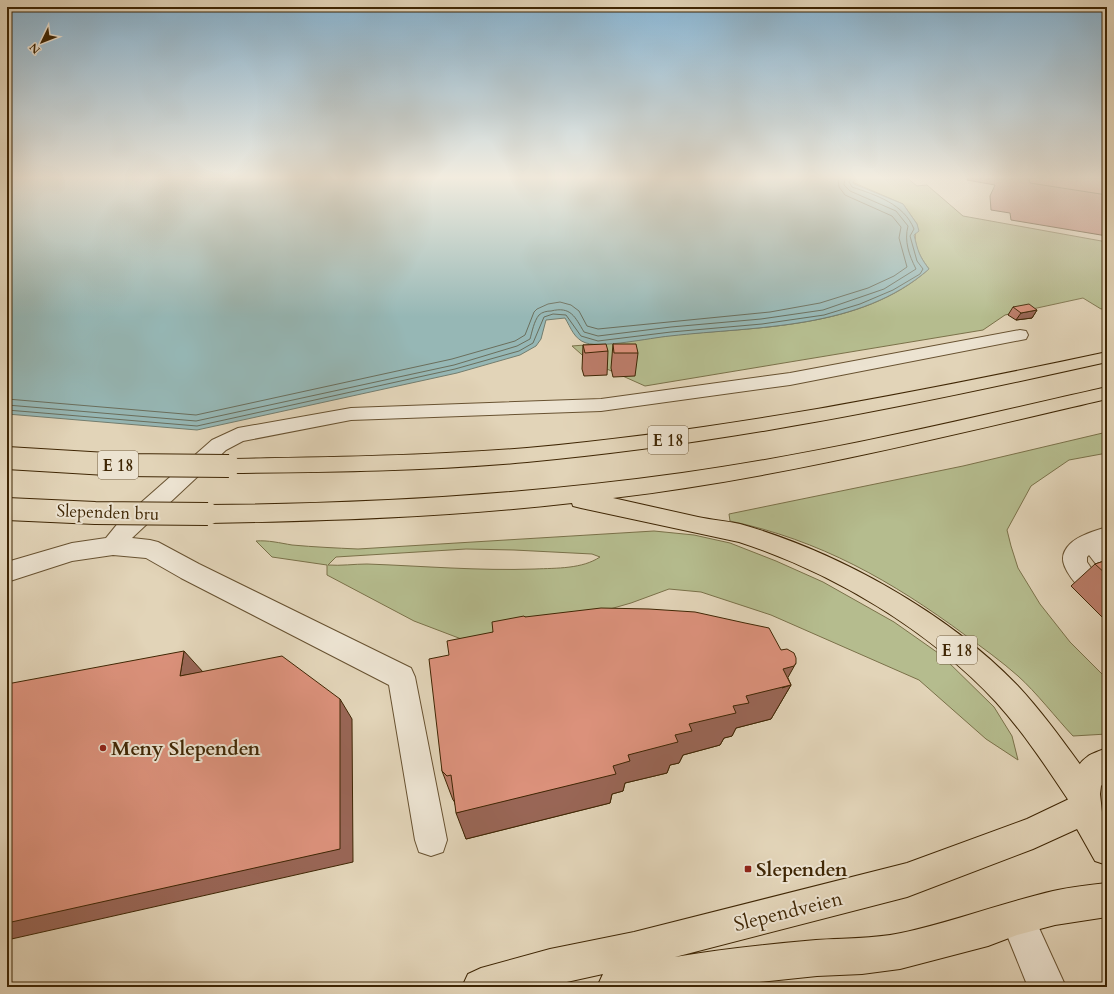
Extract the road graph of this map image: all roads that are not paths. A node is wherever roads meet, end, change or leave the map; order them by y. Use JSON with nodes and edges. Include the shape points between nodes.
{"nodes":[{"id":1,"x":1020,"y":335,"type":"dead end"},
{"id":2,"x":1107,"y":357,"type":"edge"},
{"id":3,"x":1107,"y":393,"type":"edge"},
{"id":4,"x":7,"y":458,"type":"edge"},
{"id":5,"x":562,"y":496,"type":"junction"},
{"id":6,"x":7,"y":509,"type":"edge"},
{"id":7,"x":1104,"y":538,"type":"edge"},
{"id":8,"x":113,"y":546,"type":"junction"},
{"id":9,"x":1107,"y":562,"type":"edge"},
{"id":10,"x":7,"y":572,"type":"edge"},
{"id":11,"x":1088,"y":581,"type":"dead end"},
{"id":12,"x":1107,"y":763,"type":"edge"},
{"id":13,"x":1085,"y":802,"type":"junction"},
{"id":14,"x":431,"y":840,"type":"dead end"},
{"id":15,"x":1107,"y":849,"type":"edge"},
{"id":16,"x":1107,"y":900,"type":"edge"},
{"id":17,"x":1017,"y":918,"type":"junction"},
{"id":18,"x":481,"y":987,"type":"edge"},
{"id":19,"x":616,"y":987,"type":"edge"},
{"id":20,"x":1047,"y":987,"type":"edge"}],
"edges":[{"from":1,"to":8,"type":"street","via":[[790,379],[609,404],[351,414],[238,436],[219,445],[127,528]]},
{"from":2,"to":4,"type":"main road","number":"E 18","bridge":true,"via":[[906,399],[728,431],[566,452],[430,462],[229,466],[123,465]]},
{"from":3,"to":5,"type":"main road","number":"E 18","via":[[750,470]]},
{"from":5,"to":6,"type":"main road","name":"Slependen bru","number":"E 18","bridge":true,"via":[[387,510],[208,514]]},
{"from":5,"to":13,"type":"main road","number":"E 18","via":[[739,533],[791,551],[882,598],[956,648],[995,682],[1026,715]]},
{"from":7,"to":9,"type":"street","via":[[1097,548]]},
{"from":7,"to":11,"type":"street","via":[[1080,547],[1075,556],[1076,564]]},
{"from":8,"to":10,"type":"street","via":[[72,552]]},
{"from":8,"to":14,"type":"street","via":[[150,549],[401,677]]},
{"from":12,"to":13,"type":"main road","via":[[1099,765],[1087,777]]},
{"from":13,"to":15,"type":"main road","via":[[1090,821]]},
{"from":13,"to":18,"type":"main road","name":"Slependveien","via":[[1032,833],[907,880]]},
{"from":16,"to":17,"type":"main road","via":[[1055,908]]},
{"from":17,"to":19,"type":"main road","via":[[900,951],[710,969]]},
{"from":17,"to":20,"type":"street"}]}
